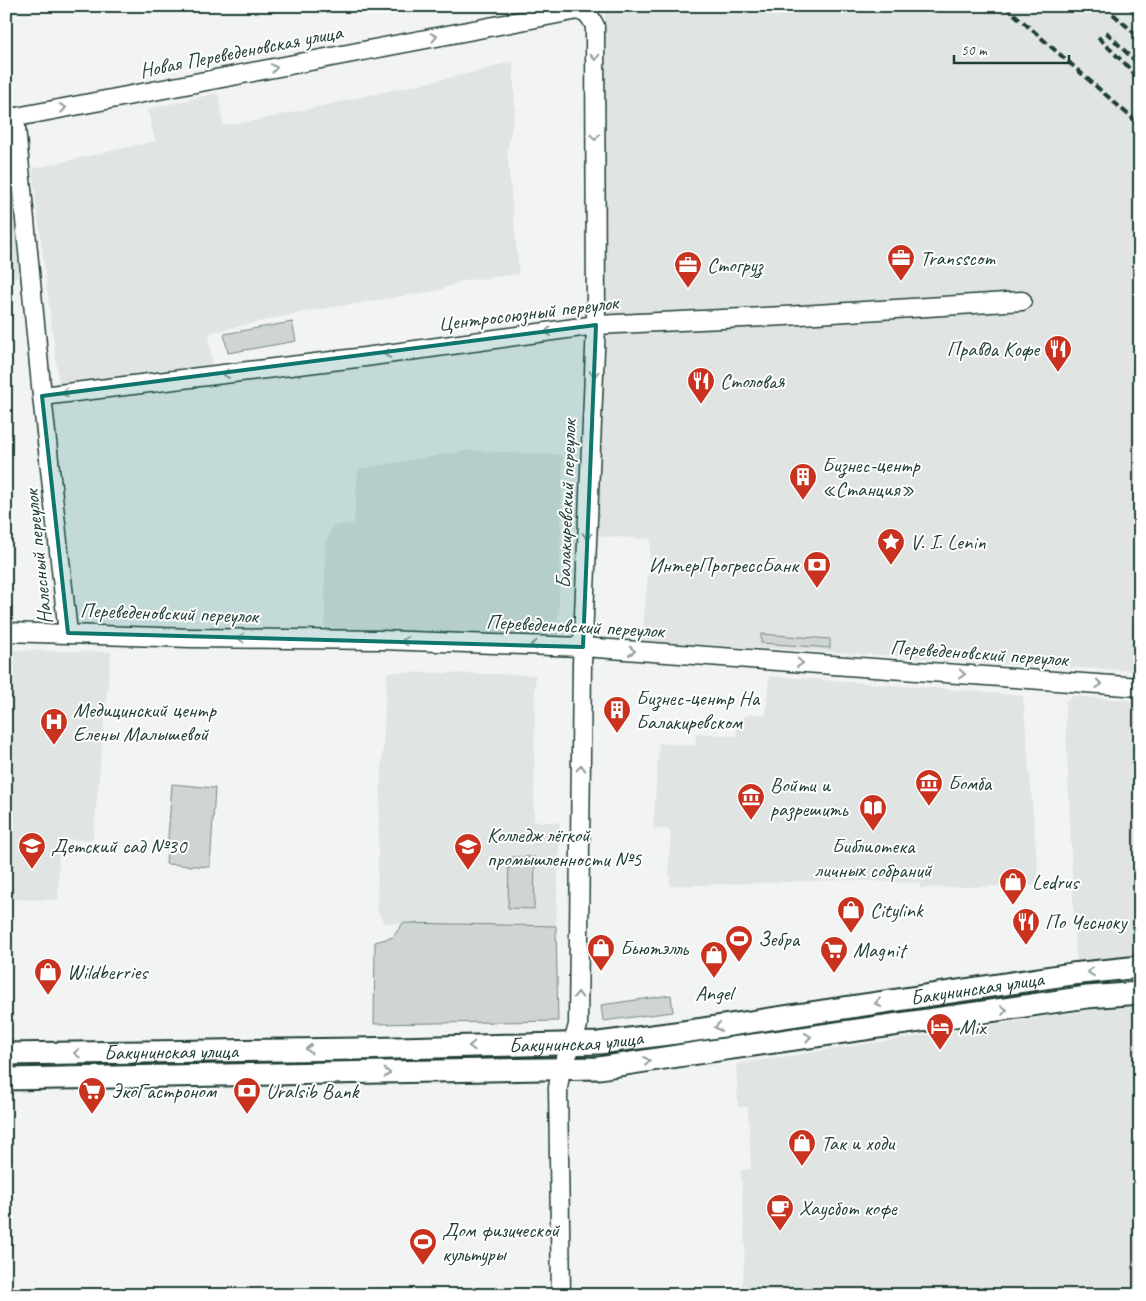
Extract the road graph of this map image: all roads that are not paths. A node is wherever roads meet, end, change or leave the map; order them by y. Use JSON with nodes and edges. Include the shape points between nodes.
{"nodes":[{"id":1,"x":595,"y":26,"type":"joint"},
{"id":2,"x":10,"y":118,"type":"edge"},
{"id":3,"x":1022,"y":301,"type":"dead end"},
{"id":4,"x":596,"y":325,"type":"junction"},
{"id":5,"x":42,"y":396,"type":"junction"},
{"id":6,"x":6,"y":632,"type":"edge"},
{"id":7,"x":68,"y":633,"type":"junction"},
{"id":8,"x":583,"y":647,"type":"junction"},
{"id":9,"x":1140,"y":687,"type":"edge"},
{"id":10,"x":1140,"y":967,"type":"edge"},
{"id":11,"x":1140,"y":993,"type":"edge"},
{"id":12,"x":573,"y":1043,"type":"junction"},
{"id":13,"x":6,"y":1054,"type":"edge"},
{"id":14,"x":561,"y":1068,"type":"junction"},
{"id":15,"x":6,"y":1079,"type":"edge"},
{"id":16,"x":561,"y":1295,"type":"edge"}],
"edges":[{"from":2,"to":1,"type":"street","name":"Новая Переведеновская улица","one_way":true,"via":[[578,10],[589,15]]},
{"from":1,"to":4,"type":"street","name":"Балакиревский переулок","one_way":true},
{"from":2,"to":5,"type":"street","name":"Налесный переулок"},
{"from":3,"to":4,"type":"street","name":"Центросоюзный переулок"},
{"from":4,"to":5,"type":"street","name":"Центросоюзный переулок","one_way":true},
{"from":4,"to":8,"type":"street","name":"Балакиревский переулок","one_way":true},
{"from":5,"to":7,"type":"street","name":"Налесный переулок"},
{"from":6,"to":7,"type":"street","name":"Переведеновский переулок"},
{"from":8,"to":7,"type":"street","name":"Переведеновский переулок","one_way":true},
{"from":8,"to":9,"type":"street","name":"Переведеновский переулок","one_way":true},
{"from":12,"to":8,"type":"street","name":"Балакиревский переулок","one_way":true,"via":[[578,1025]]},
{"from":10,"to":12,"type":"main road","name":"Бакунинская улица","one_way":true,"via":[[1072,974],[682,1032],[599,1043]]},
{"from":14,"to":11,"type":"main road","name":"Бакунинская улица","one_way":true,"via":[[599,1068],[1087,997]]},
{"from":12,"to":13,"type":"main road","name":"Бакунинская улица","one_way":true},
{"from":12,"to":14,"type":"street","name":"Балакиревский переулок"},
{"from":15,"to":14,"type":"main road","name":"Бакунинская улица","one_way":true},
{"from":14,"to":16,"type":"street","name":"Балакиревский переулок","via":[[558,1088]]}]}
